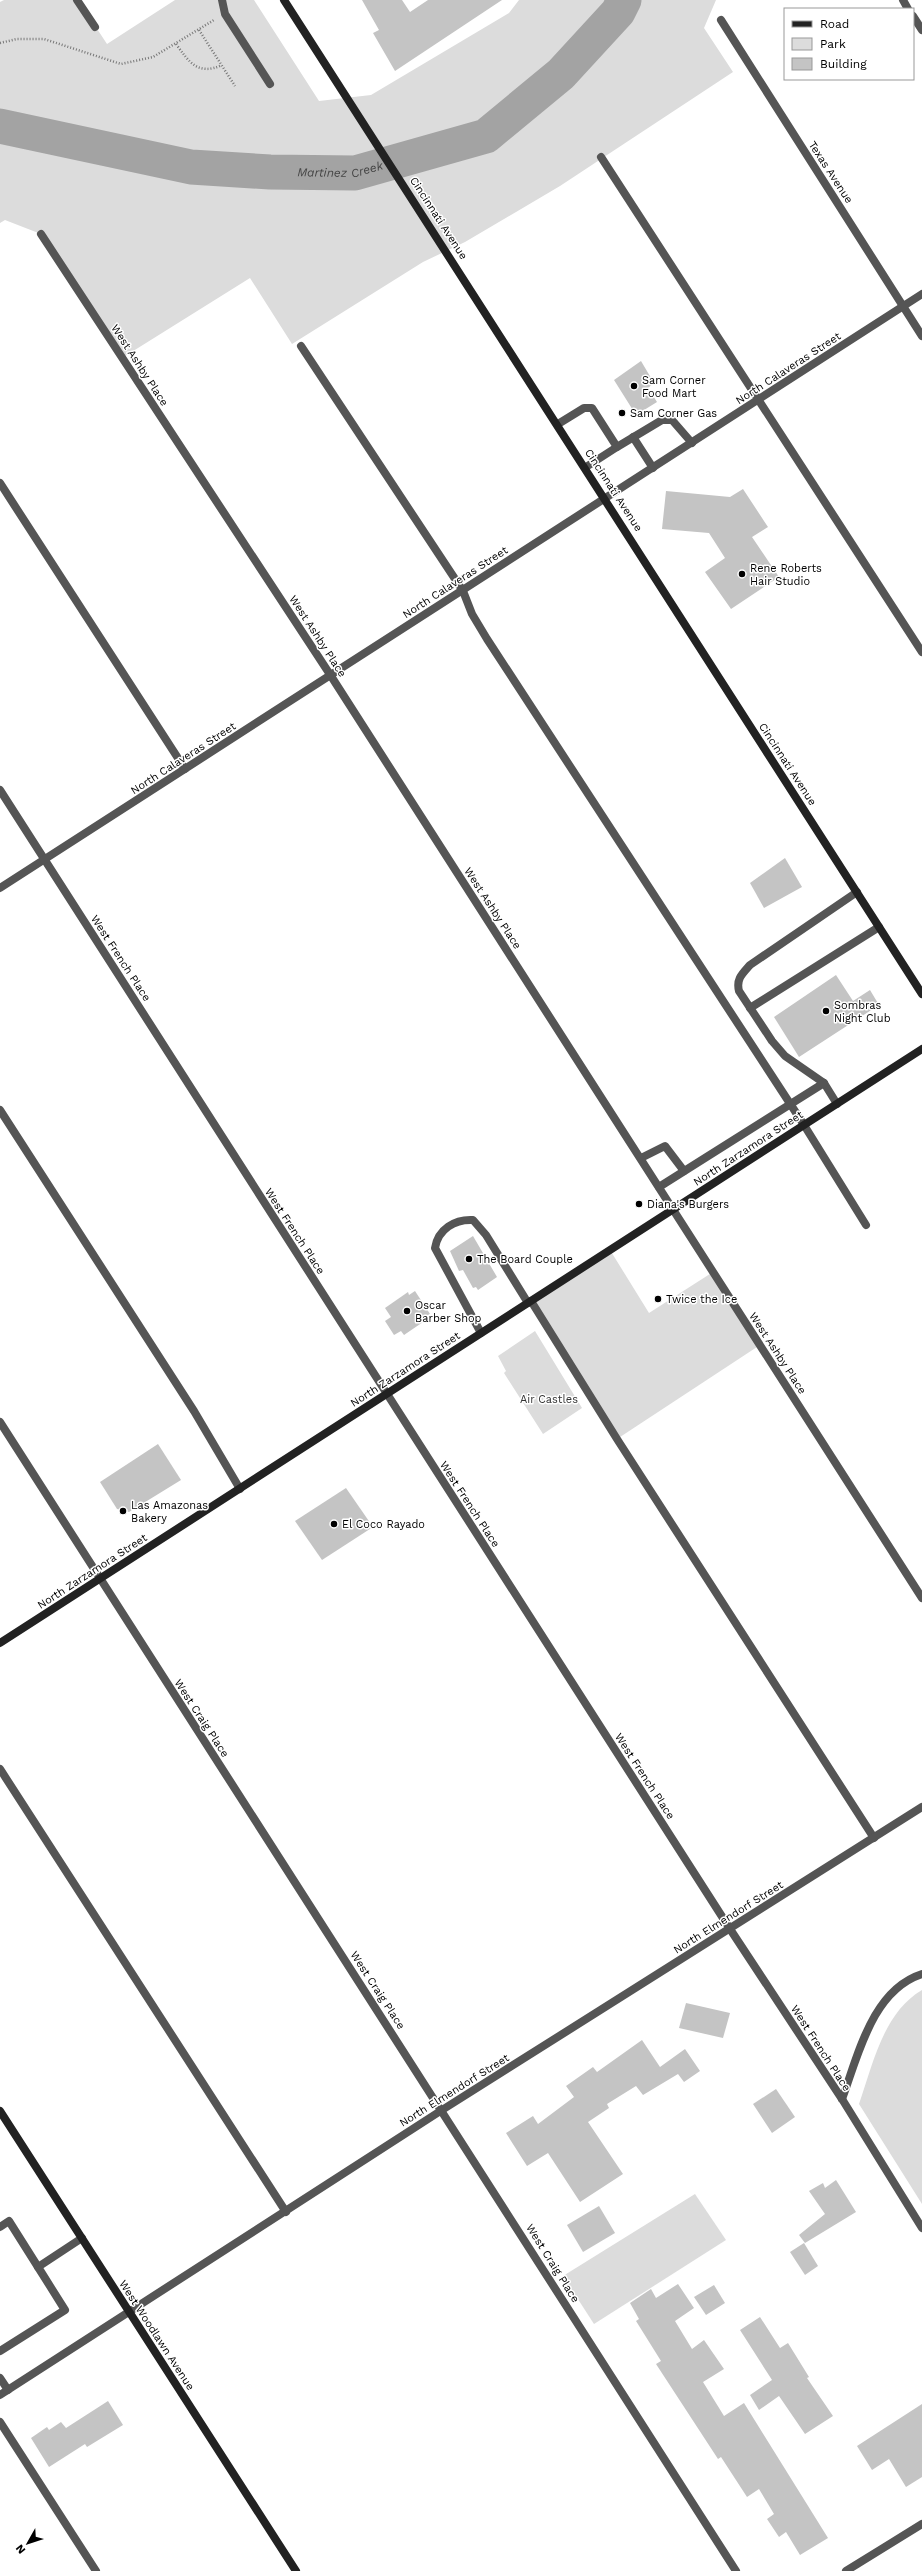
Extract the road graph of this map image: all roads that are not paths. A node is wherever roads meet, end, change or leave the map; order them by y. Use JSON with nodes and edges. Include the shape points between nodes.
{"nodes":[{"id":1,"x":77,"y":0,"type":"edge"},
{"id":2,"x":222,"y":0,"type":"edge"},
{"id":3,"x":284,"y":0,"type":"edge"},
{"id":4,"x":914,"y":18,"type":"edge"},
{"id":5,"x":721,"y":20,"type":"dead end"},
{"id":6,"x":95,"y":27,"type":"dead end"},
{"id":7,"x":922,"y":30,"type":"edge"},
{"id":8,"x":270,"y":84,"type":"dead end"},
{"id":9,"x":601,"y":157,"type":"dead end"},
{"id":10,"x":41,"y":234,"type":"dead end"},
{"id":11,"x":922,"y":294,"type":"edge"},
{"id":12,"x":903,"y":306,"type":"junction"},
{"id":13,"x":922,"y":336,"type":"edge"},
{"id":14,"x":301,"y":346,"type":"dead end"},
{"id":15,"x":759,"y":399,"type":"junction"},
{"id":16,"x":558,"y":424,"type":"junction"},
{"id":17,"x":633,"y":437,"type":"junction"},
{"id":18,"x":692,"y":443,"type":"junction"},
{"id":19,"x":618,"y":447,"type":"junction"},
{"id":20,"x":586,"y":467,"type":"junction"},
{"id":21,"x":653,"y":468,"type":"junction"},
{"id":22,"x":0,"y":483,"type":"edge"},
{"id":23,"x":606,"y":498,"type":"junction"},
{"id":24,"x":463,"y":590,"type":"junction"},
{"id":25,"x":922,"y":652,"type":"edge"},
{"id":26,"x":331,"y":676,"type":"junction"},
{"id":27,"x":185,"y":769,"type":"junction"},
{"id":28,"x":0,"y":790,"type":"edge"},
{"id":29,"x":45,"y":859,"type":"junction"},
{"id":30,"x":0,"y":888,"type":"edge"},
{"id":31,"x":857,"y":892,"type":"junction"},
{"id":32,"x":879,"y":927,"type":"junction"},
{"id":33,"x":922,"y":994,"type":"edge"},
{"id":34,"x":750,"y":1008,"type":"junction"},
{"id":35,"x":922,"y":1049,"type":"edge"},
{"id":36,"x":824,"y":1083,"type":"junction"},
{"id":37,"x":790,"y":1103,"type":"junction"},
{"id":38,"x":837,"y":1104,"type":"junction"},
{"id":39,"x":0,"y":1110,"type":"edge"},
{"id":40,"x":804,"y":1125,"type":"junction"},
{"id":41,"x":641,"y":1158,"type":"junction"},
{"id":42,"x":684,"y":1171,"type":"junction"},
{"id":43,"x":659,"y":1187,"type":"junction"},
{"id":44,"x":674,"y":1209,"type":"junction"},
{"id":45,"x":866,"y":1225,"type":"dead end"},
{"id":46,"x":530,"y":1302,"type":"junction"},
{"id":47,"x":481,"y":1333,"type":"junction"},
{"id":48,"x":386,"y":1394,"type":"junction"},
{"id":49,"x":0,"y":1422,"type":"edge"},
{"id":50,"x":240,"y":1489,"type":"junction"},
{"id":51,"x":100,"y":1579,"type":"junction"},
{"id":52,"x":922,"y":1598,"type":"edge"},
{"id":53,"x":0,"y":1643,"type":"edge"},
{"id":54,"x":0,"y":1769,"type":"edge"},
{"id":55,"x":922,"y":1807,"type":"edge"},
{"id":56,"x":874,"y":1838,"type":"junction"},
{"id":57,"x":730,"y":1929,"type":"junction"},
{"id":58,"x":922,"y":1974,"type":"edge"},
{"id":59,"x":842,"y":2099,"type":"junction"},
{"id":60,"x":0,"y":2110,"type":"edge"},
{"id":61,"x":442,"y":2110,"type":"junction"},
{"id":62,"x":286,"y":2212,"type":"junction"},
{"id":63,"x":0,"y":2227,"type":"edge"},
{"id":64,"x":922,"y":2228,"type":"edge"},
{"id":65,"x":82,"y":2238,"type":"junction"},
{"id":66,"x":38,"y":2267,"type":"junction"},
{"id":67,"x":130,"y":2313,"type":"junction"},
{"id":68,"x":0,"y":2351,"type":"edge"},
{"id":69,"x":0,"y":2378,"type":"edge"},
{"id":70,"x":8,"y":2390,"type":"junction"},
{"id":71,"x":0,"y":2396,"type":"edge"},
{"id":72,"x":0,"y":2422,"type":"edge"},
{"id":73,"x":922,"y":2524,"type":"edge"},
{"id":74,"x":96,"y":2571,"type":"edge"},
{"id":75,"x":296,"y":2571,"type":"edge"},
{"id":76,"x":736,"y":2571,"type":"edge"},
{"id":77,"x":846,"y":2571,"type":"edge"}],
"edges":[{"from":1,"to":6,"type":"street"},
{"from":2,"to":8,"type":"street","via":[[225,14]]},
{"from":3,"to":16,"type":"street","name":"Cincinnati Avenue"},
{"from":4,"to":7,"type":"street"},
{"from":5,"to":12,"type":"street","name":"Texas Avenue"},
{"from":9,"to":15,"type":"street"},
{"from":10,"to":26,"type":"street","name":"West Ashby Place"},
{"from":11,"to":12,"type":"street","name":"North Calaveras Street"},
{"from":12,"to":13,"type":"street","name":"Texas Avenue"},
{"from":12,"to":15,"type":"street","name":"North Calaveras Street"},
{"from":14,"to":24,"type":"street"},
{"from":15,"to":18,"type":"street","name":"North Calaveras Street"},
{"from":15,"to":25,"type":"street"},
{"from":16,"to":19,"type":"street","via":[[584,408],[592,408]]},
{"from":16,"to":20,"type":"street","name":"Cincinnati Avenue"},
{"from":17,"to":18,"type":"street","via":[[662,420],[672,420]]},
{"from":17,"to":19,"type":"street"},
{"from":17,"to":21,"type":"street"},
{"from":18,"to":21,"type":"street","name":"North Calaveras Street"},
{"from":19,"to":20,"type":"street"},
{"from":20,"to":23,"type":"street","name":"Cincinnati Avenue"},
{"from":21,"to":23,"type":"street","name":"North Calaveras Street"},
{"from":22,"to":27,"type":"street"},
{"from":23,"to":24,"type":"street","name":"North Calaveras Street"},
{"from":23,"to":31,"type":"street","name":"Cincinnati Avenue"},
{"from":24,"to":26,"type":"street","name":"North Calaveras Street"},
{"from":24,"to":37,"type":"street","via":[[472,614],[487,639]]},
{"from":26,"to":27,"type":"street","name":"North Calaveras Street"},
{"from":26,"to":41,"type":"street","name":"West Ashby Place"},
{"from":27,"to":29,"type":"street","name":"North Calaveras Street"},
{"from":28,"to":29,"type":"street","name":"West French Place"},
{"from":29,"to":30,"type":"street","name":"North Calaveras Street"},
{"from":29,"to":48,"type":"street","name":"West French Place"},
{"from":31,"to":32,"type":"street","name":"Cincinnati Avenue"},
{"from":31,"to":34,"type":"street","via":[[750,965],[740,976],[738,983]]},
{"from":32,"to":33,"type":"street","name":"Cincinnati Avenue"},
{"from":32,"to":34,"type":"street"},
{"from":34,"to":36,"type":"street","via":[[785,1056]]},
{"from":35,"to":38,"type":"street","name":"North Zarzamora Street"},
{"from":36,"to":37,"type":"street"},
{"from":36,"to":38,"type":"street"},
{"from":37,"to":40,"type":"street"},
{"from":37,"to":42,"type":"street"},
{"from":38,"to":40,"type":"street","name":"North Zarzamora Street"},
{"from":39,"to":50,"type":"street","via":[[194,1411]]},
{"from":40,"to":44,"type":"street","name":"North Zarzamora Street"},
{"from":40,"to":45,"type":"street"},
{"from":41,"to":42,"type":"street","via":[[666,1146]]},
{"from":41,"to":43,"type":"street","name":"West Ashby Place"},
{"from":42,"to":43,"type":"street"},
{"from":43,"to":44,"type":"street","name":"West Ashby Place"},
{"from":44,"to":46,"type":"street","name":"North Zarzamora Street"},
{"from":44,"to":52,"type":"street","name":"West Ashby Place"},
{"from":46,"to":47,"type":"street","name":"North Zarzamora Street"},
{"from":46,"to":47,"type":"street","via":[[486,1235],[473,1220],[460,1219],[436,1238],[435,1248]]},
{"from":46,"to":56,"type":"street"},
{"from":47,"to":48,"type":"street","name":"North Zarzamora Street"},
{"from":48,"to":50,"type":"street","name":"North Zarzamora Street"},
{"from":48,"to":57,"type":"street","name":"West French Place"},
{"from":49,"to":51,"type":"street","name":"West Craig Place"},
{"from":50,"to":51,"type":"street","name":"North Zarzamora Street"},
{"from":51,"to":53,"type":"street","name":"North Zarzamora Street"},
{"from":51,"to":61,"type":"street","name":"West Craig Place"},
{"from":54,"to":62,"type":"street"},
{"from":55,"to":56,"type":"street","name":"North Elmendorf Street"},
{"from":56,"to":57,"type":"street","name":"North Elmendorf Street"},
{"from":57,"to":59,"type":"street","name":"West French Place"},
{"from":57,"to":61,"type":"street","name":"North Elmendorf Street"},
{"from":58,"to":59,"type":"street","via":[[906,1982],[886,1999],[868,2029]]},
{"from":59,"to":64,"type":"street","name":"West French Place"},
{"from":60,"to":65,"type":"street","name":"West Woodlawn Avenue"},
{"from":61,"to":62,"type":"street","name":"North Elmendorf Street"},
{"from":61,"to":76,"type":"street","name":"West Craig Place"},
{"from":62,"to":67,"type":"street","name":"North Elmendorf Street"},
{"from":63,"to":66,"type":"street","via":[[9,2221]]},
{"from":65,"to":66,"type":"street"},
{"from":65,"to":67,"type":"street","name":"West Woodlawn Avenue"},
{"from":66,"to":68,"type":"street","via":[[65,2310]]},
{"from":67,"to":70,"type":"street","name":"North Elmendorf Street"},
{"from":67,"to":75,"type":"street","name":"West Woodlawn Avenue"},
{"from":69,"to":70,"type":"street"},
{"from":70,"to":71,"type":"street","name":"North Elmendorf Street"},
{"from":72,"to":74,"type":"street"},
{"from":73,"to":77,"type":"street"}]}
